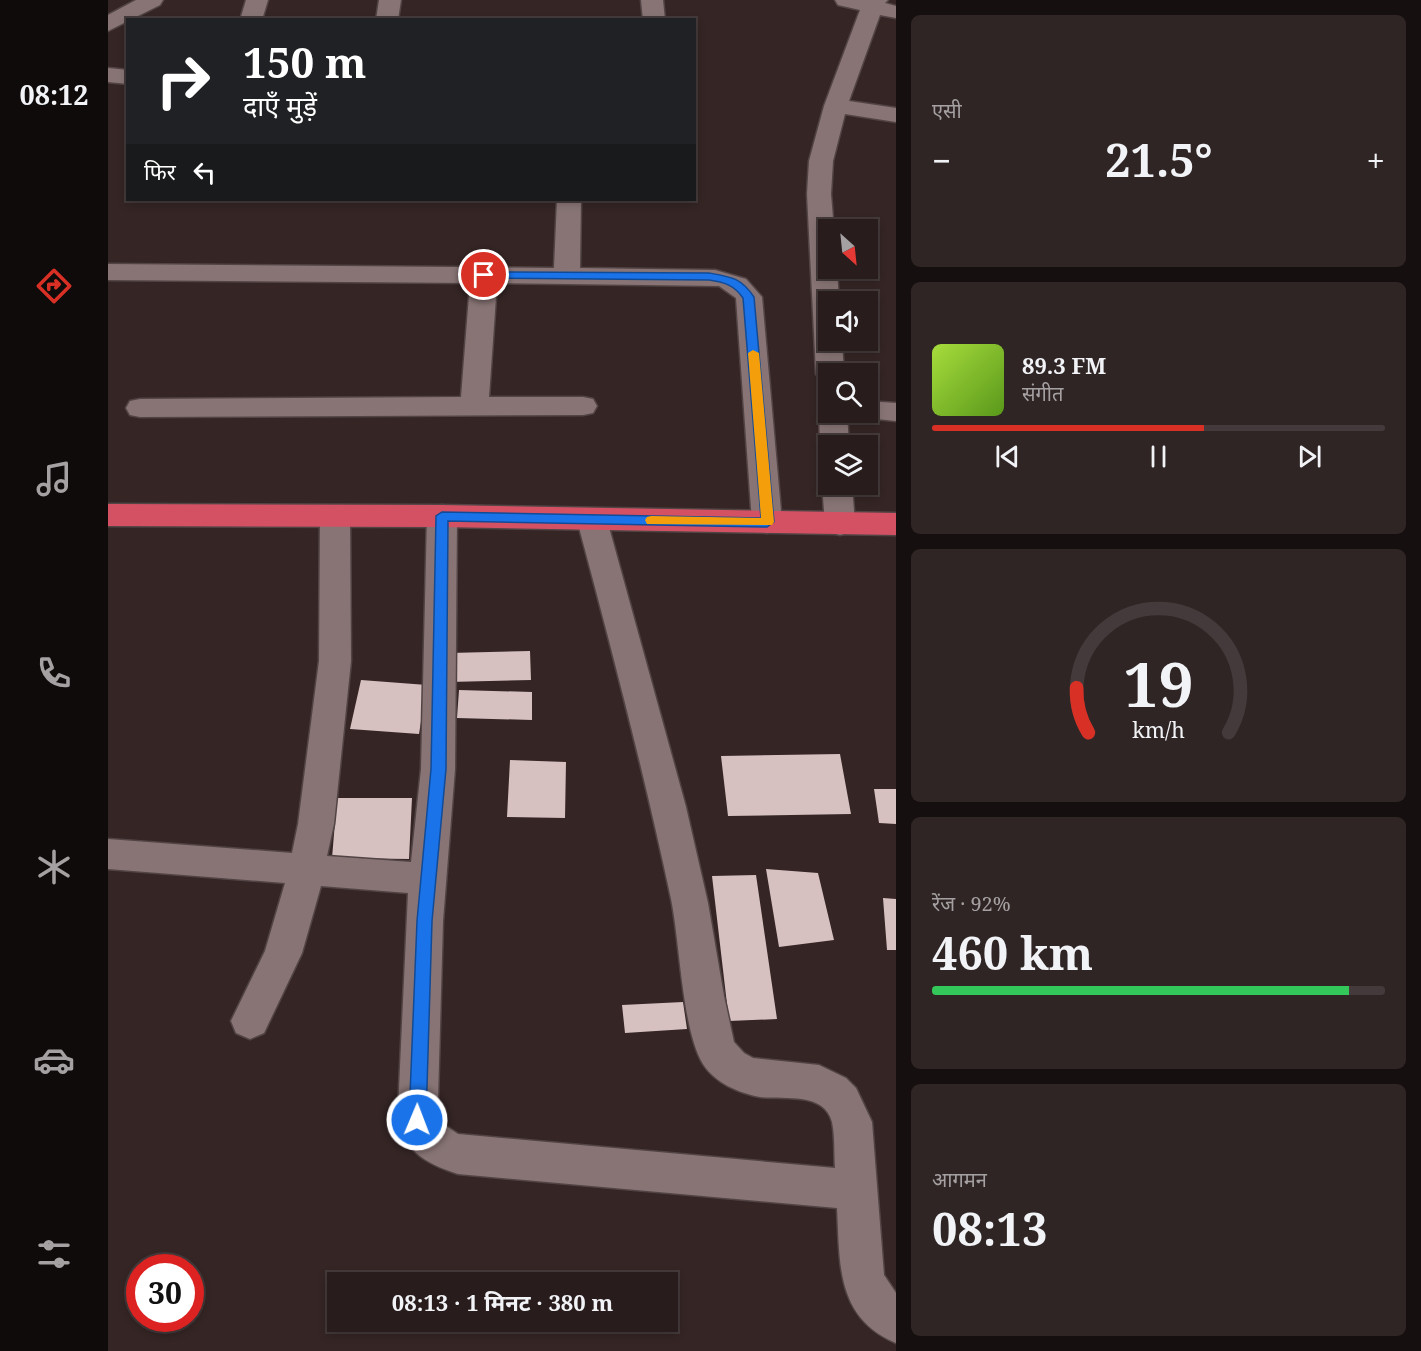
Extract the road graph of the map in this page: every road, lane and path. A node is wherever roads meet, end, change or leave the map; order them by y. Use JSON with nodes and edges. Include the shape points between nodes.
{"nodes":[{"id":1,"x":152,"y":0,"type":"edge"},
{"id":2,"x":257,"y":0,"type":"edge"},
{"id":3,"x":390,"y":0,"type":"edge"},
{"id":4,"x":652,"y":0,"type":"edge"},
{"id":5,"x":846,"y":0,"type":"edge"},
{"id":6,"x":875,"y":3,"type":"edge"},
{"id":7,"x":896,"y":12,"type":"edge"},
{"id":8,"x":252,"y":18,"type":"edge"},
{"id":9,"x":387,"y":18,"type":"edge"},
{"id":10,"x":654,"y":18,"type":"edge"},
{"id":11,"x":108,"y":24,"type":"edge"},
{"id":12,"x":108,"y":75,"type":"edge"},
{"id":13,"x":126,"y":77,"type":"edge"},
{"id":14,"x":836,"y":106,"type":"junction"},
{"id":15,"x":896,"y":115,"type":"edge"},
{"id":16,"x":569,"y":201,"type":"edge"},
{"id":17,"x":108,"y":272,"type":"edge"},
{"id":18,"x":484,"y":275,"type":"junction"},
{"id":19,"x":567,"y":276,"type":"junction"},
{"id":20,"x":825,"y":291,"type":"edge"},
{"id":21,"x":583,"y":406,"type":"dead end"},
{"id":22,"x":474,"y":407,"type":"junction"},
{"id":23,"x":140,"y":408,"type":"dead end"},
{"id":24,"x":878,"y":411,"type":"edge"},
{"id":25,"x":896,"y":412,"type":"edge"},
{"id":26,"x":838,"y":495,"type":"edge"},
{"id":27,"x":108,"y":515,"type":"edge"},
{"id":28,"x":442,"y":516,"type":"junction"},
{"id":29,"x":335,"y":517,"type":"junction"},
{"id":30,"x":592,"y":520,"type":"junction"},
{"id":31,"x":767,"y":522,"type":"junction"},
{"id":32,"x":840,"y":524,"type":"junction"},
{"id":33,"x":896,"y":524,"type":"edge"},
{"id":34,"x":108,"y":854,"type":"edge"},
{"id":35,"x":306,"y":869,"type":"junction"},
{"id":36,"x":428,"y":879,"type":"junction"},
{"id":37,"x":250,"y":1021,"type":"dead end"},
{"id":38,"x":857,"y":1190,"type":"junction"},
{"id":39,"x":896,"y":1321,"type":"edge"}],
"edges":[{"from":1,"to":11,"type":"street"},
{"from":2,"to":8,"type":"street"},
{"from":3,"to":9,"type":"street"},
{"from":4,"to":10,"type":"street"},
{"from":5,"to":6,"type":"street"},
{"from":6,"to":7,"type":"street"},
{"from":6,"to":14,"type":"street"},
{"from":12,"to":13,"type":"street"},
{"from":14,"to":15,"type":"street"},
{"from":14,"to":20,"type":"street","via":[[821,161],[819,194]]},
{"from":16,"to":19,"type":"street"},
{"from":17,"to":18,"type":"street"},
{"from":18,"to":19,"type":"street"},
{"from":18,"to":22,"type":"street"},
{"from":19,"to":31,"type":"street","via":[[709,277],[740,286],[749,297]]},
{"from":21,"to":22,"type":"street"},
{"from":22,"to":23,"type":"street"},
{"from":24,"to":25,"type":"street"},
{"from":26,"to":32,"type":"street"},
{"from":27,"to":29,"type":"highway"},
{"from":28,"to":29,"type":"highway"},
{"from":28,"to":30,"type":"highway"},
{"from":28,"to":36,"type":"street","via":[[438,769]]},
{"from":29,"to":35,"type":"street","via":[[335,661],[316,824]]},
{"from":30,"to":31,"type":"highway"},
{"from":30,"to":38,"type":"street","via":[[674,829],[717,1051],[734,1069],[752,1078],[811,1083],[831,1089],[845,1104],[852,1122]]},
{"from":31,"to":32,"type":"highway"},
{"from":32,"to":33,"type":"highway"},
{"from":34,"to":35,"type":"street"},
{"from":35,"to":36,"type":"street"},
{"from":35,"to":37,"type":"street","via":[[283,953]]},
{"from":36,"to":38,"type":"street","via":[[417,1120],[426,1138],[443,1150],[458,1154]]},
{"from":38,"to":39,"type":"street","via":[[863,1278],[877,1306]]}]}
